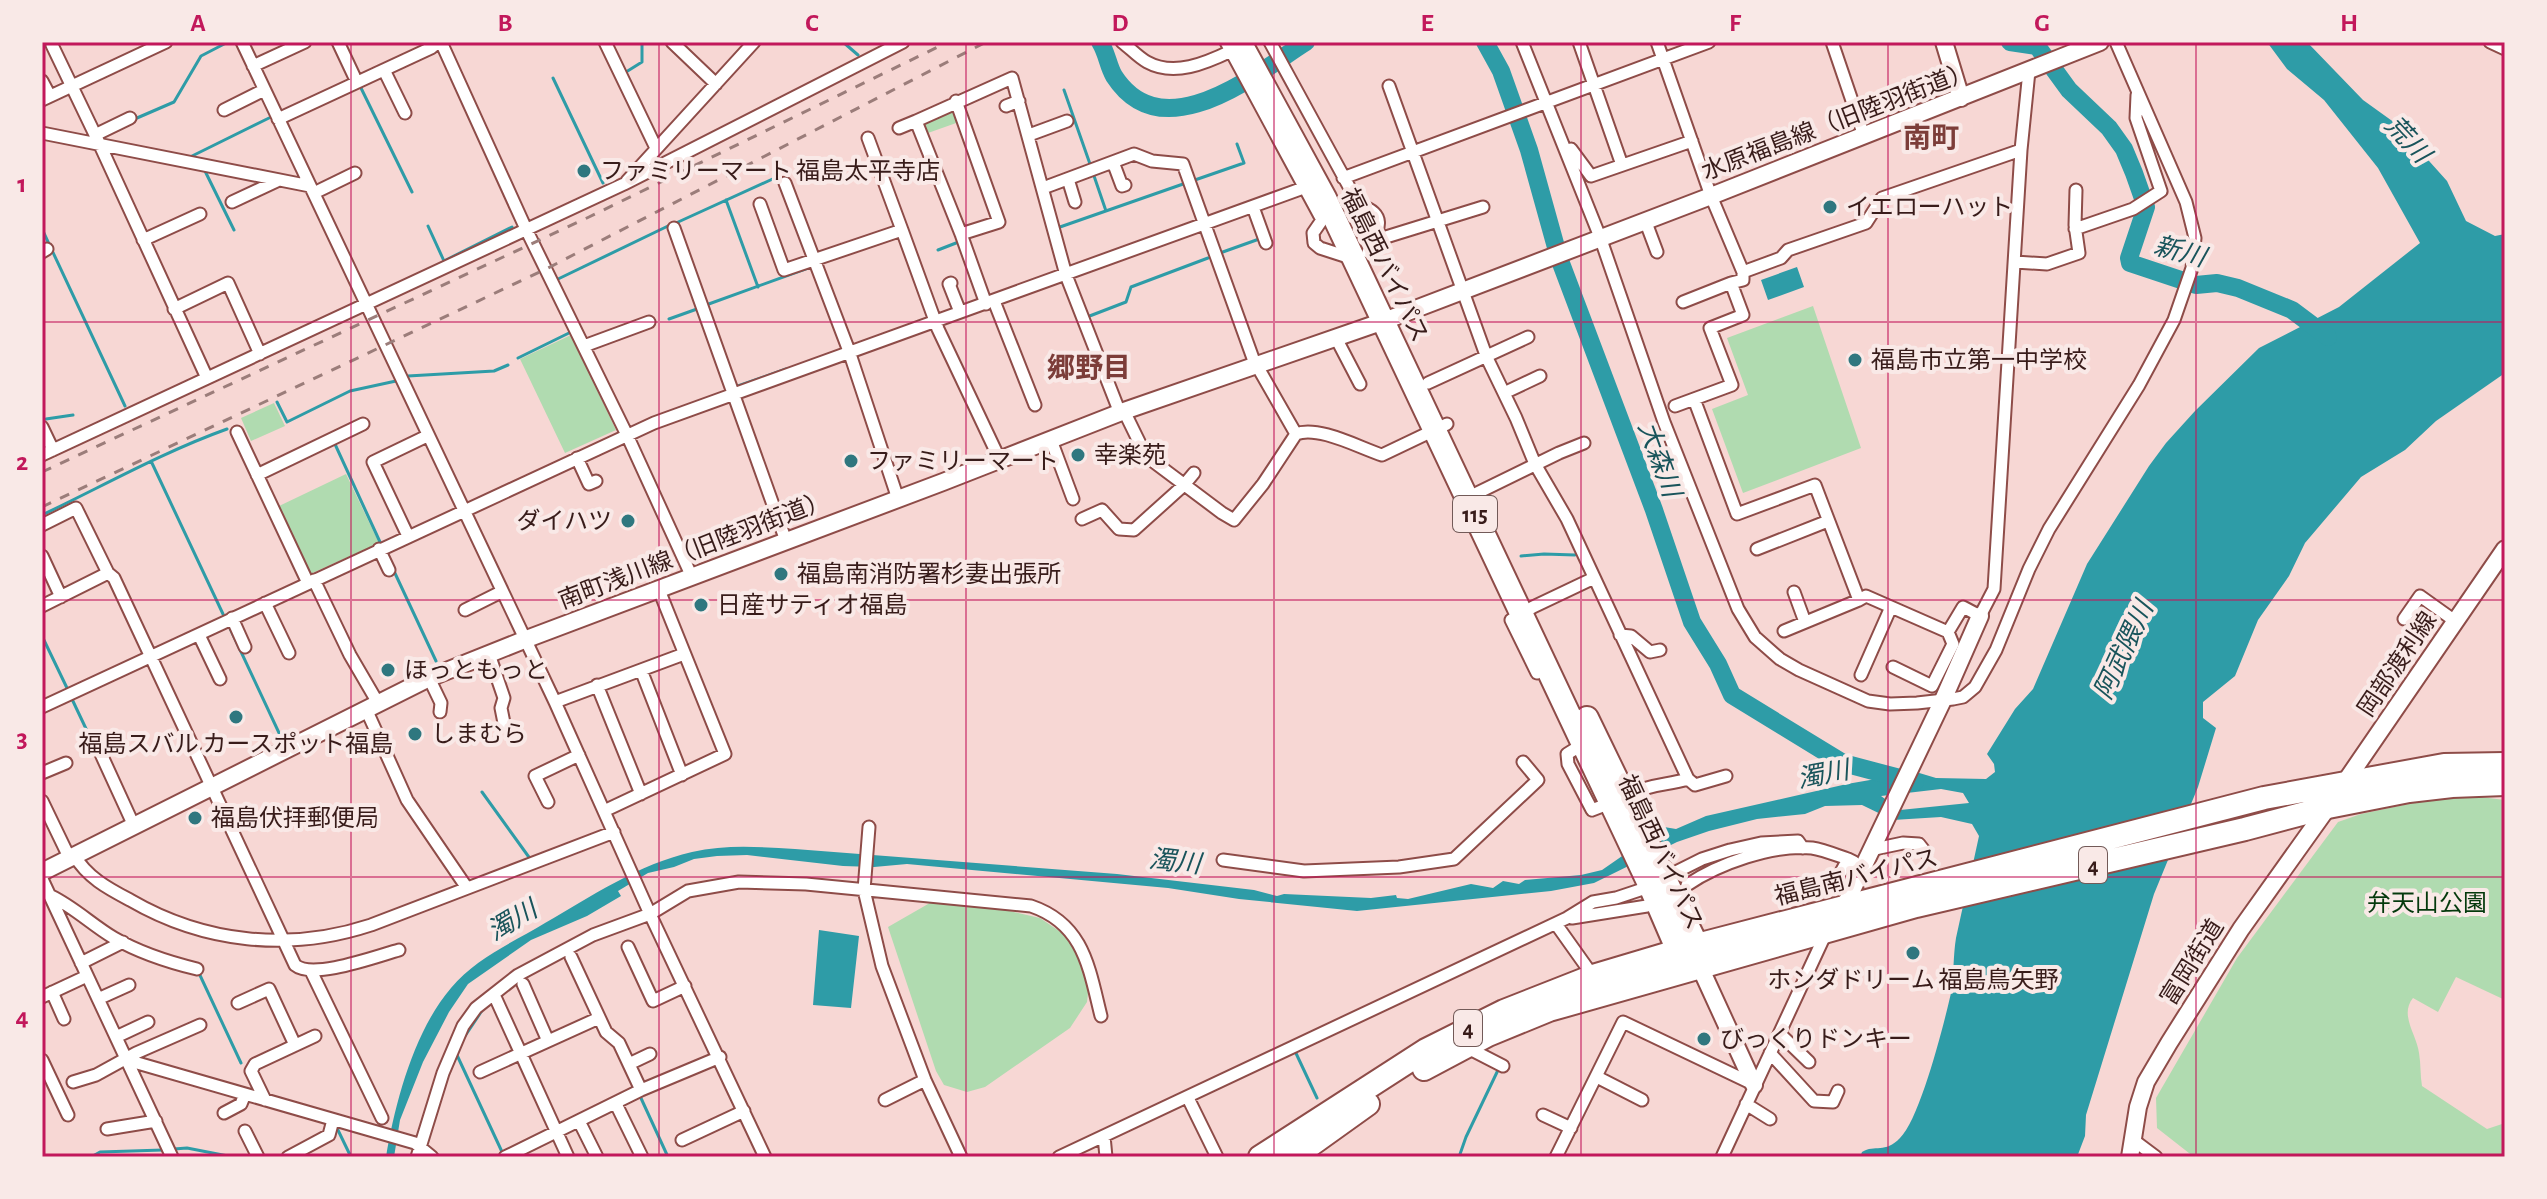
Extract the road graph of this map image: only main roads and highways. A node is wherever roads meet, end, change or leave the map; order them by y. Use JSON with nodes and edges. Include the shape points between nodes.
{"nodes":[{"id":1,"x":1256,"y":42,"type":"edge"},
{"id":2,"x":1233,"y":45,"type":"edge"},
{"id":3,"x":1328,"y":188,"type":"junction"},
{"id":4,"x":1390,"y":319,"type":"junction"},
{"id":5,"x":1441,"y":427,"type":"junction"},
{"id":6,"x":2505,"y":764,"type":"edge"},
{"id":7,"x":2505,"y":784,"type":"edge"},
{"id":8,"x":1918,"y":897,"type":"junction"},
{"id":9,"x":1692,"y":954,"type":"junction"},
{"id":10,"x":1260,"y":1157,"type":"edge"},
{"id":11,"x":1294,"y":1157,"type":"edge"}],
"edges":[{"from":1,"to":3,"type":"highway","name":"福島西バイパス","number":"115"},
{"from":2,"to":3,"type":"highway","name":"福島西バイパス","number":"115"},
{"from":3,"to":4,"type":"highway","name":"福島西バイパス","number":"115","via":[[1365,251]]},
{"from":4,"to":5,"type":"highway","name":"福島西バイパス","number":"115"},
{"from":4,"to":5,"type":"highway","name":"福島西バイパス","number":"115","via":[[1428,383]]},
{"from":5,"to":9,"type":"highway","name":"福島西バイパス","number":"115"},
{"from":6,"to":8,"type":"highway","name":"福島南バイパス","number":"4","via":[[2444,765],[2264,798]]},
{"from":7,"to":8,"type":"highway","name":"福島南バイパス","number":"4","via":[[2438,788],[2328,807]]},
{"from":8,"to":9,"type":"highway","name":"福島南バイパス","number":"4","via":[[1844,907]]},
{"from":8,"to":9,"type":"highway","name":"福島南バイパス","number":"4","via":[[1826,932]]},
{"from":9,"to":10,"type":"highway","name":"福島南バイパス","number":"4","via":[[1593,976],[1516,1006],[1426,1050]]},
{"from":9,"to":11,"type":"highway","name":"福島南バイパス","number":"4","via":[[1465,1047],[1363,1107]]}]}
